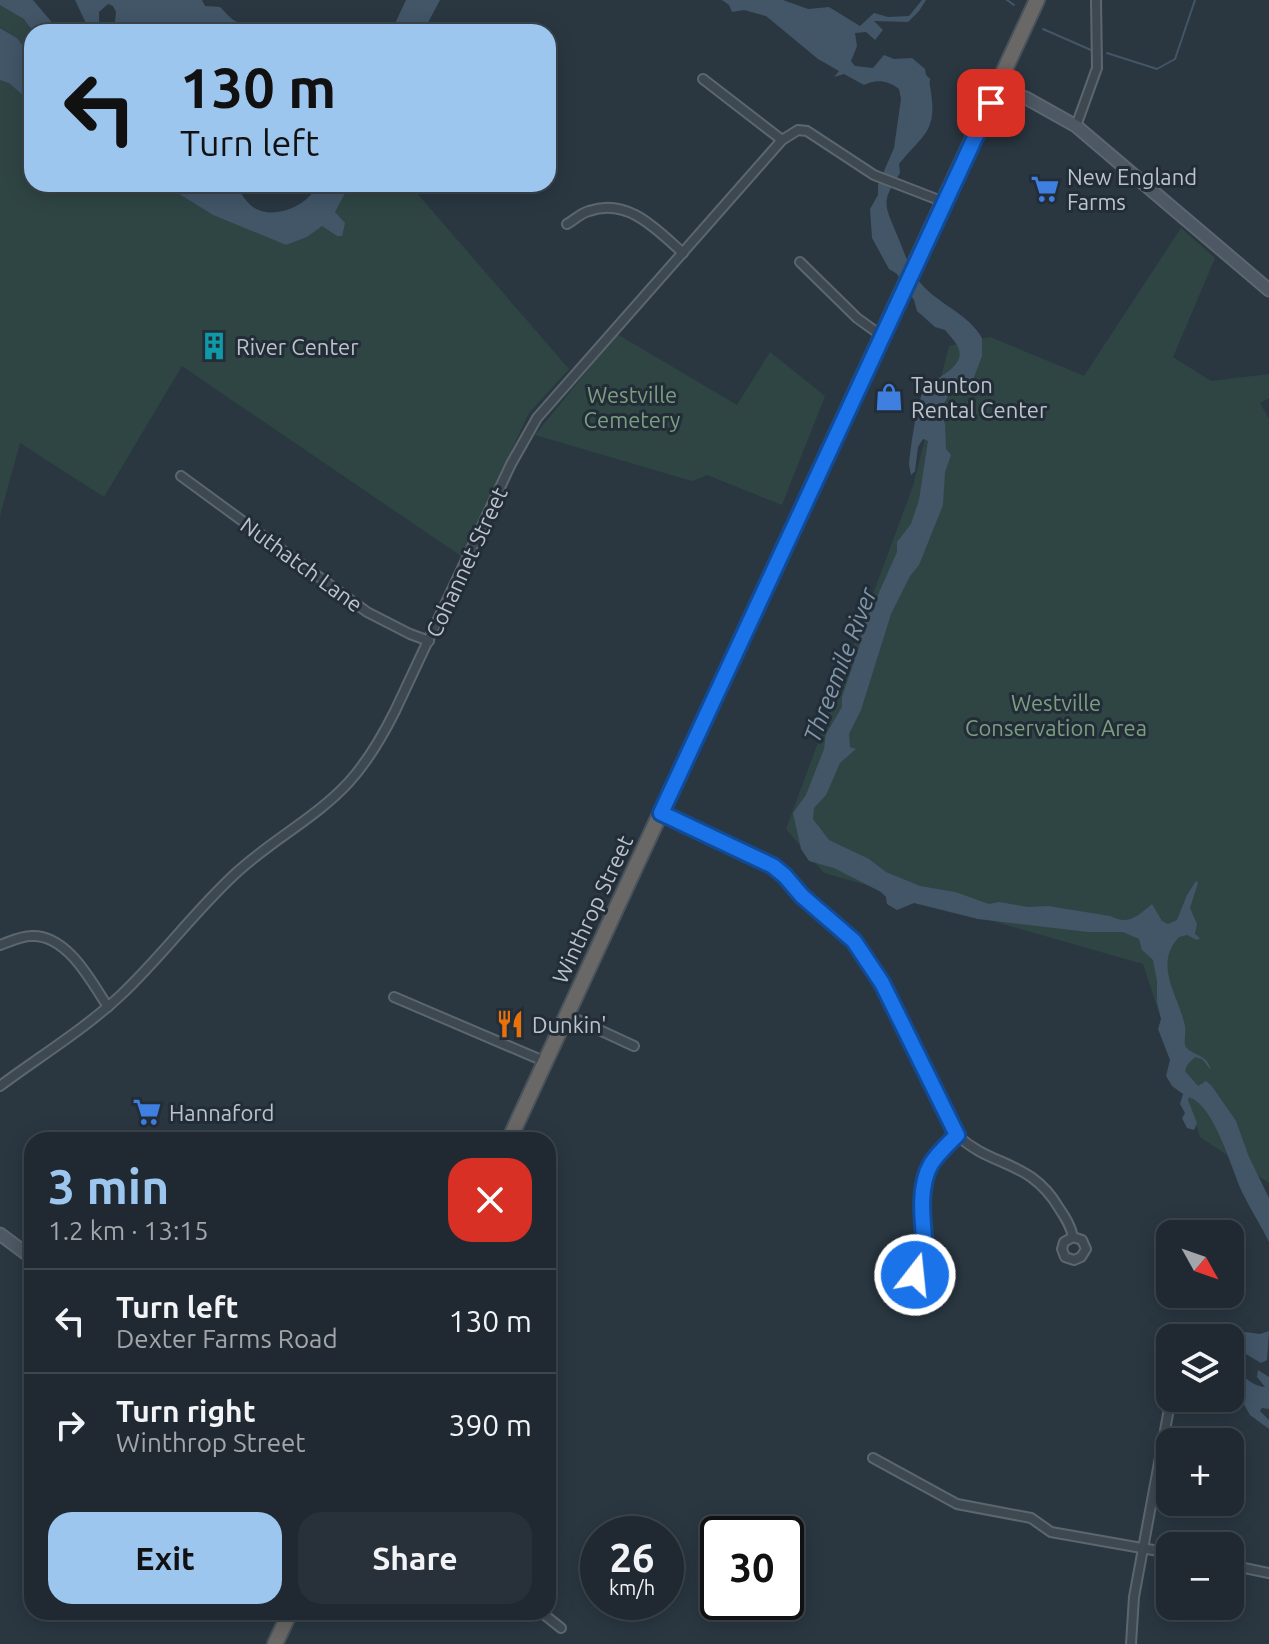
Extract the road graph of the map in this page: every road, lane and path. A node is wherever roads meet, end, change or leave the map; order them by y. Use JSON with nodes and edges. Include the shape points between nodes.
{"nodes":[{"id":1,"x":1037,"y":0,"type":"edge"},
{"id":2,"x":1096,"y":0,"type":"edge"},
{"id":3,"x":703,"y":79,"type":"dead end"},
{"id":4,"x":998,"y":88,"type":"junction"},
{"id":5,"x":1076,"y":126,"type":"junction"},
{"id":6,"x":782,"y":140,"type":"junction"},
{"id":7,"x":945,"y":202,"type":"junction"},
{"id":8,"x":567,"y":224,"type":"dead end"},
{"id":9,"x":683,"y":253,"type":"junction"},
{"id":10,"x":800,"y":262,"type":"dead end"},
{"id":11,"x":1269,"y":290,"type":"edge"},
{"id":12,"x":882,"y":336,"type":"junction"},
{"id":13,"x":181,"y":476,"type":"dead end"},
{"id":14,"x":429,"y":641,"type":"junction"},
{"id":15,"x":661,"y":813,"type":"junction"},
{"id":16,"x":0,"y":945,"type":"edge"},
{"id":17,"x":394,"y":997,"type":"dead end"},
{"id":18,"x":108,"y":1007,"type":"junction"},
{"id":19,"x":567,"y":1015,"type":"junction"},
{"id":20,"x":634,"y":1046,"type":"dead end"},
{"id":21,"x":546,"y":1062,"type":"junction"},
{"id":22,"x":0,"y":1086,"type":"edge"},
{"id":23,"x":513,"y":1132,"type":"edge"},
{"id":24,"x":957,"y":1135,"type":"junction"},
{"id":25,"x":0,"y":1234,"type":"edge"},
{"id":26,"x":1073,"y":1237,"type":"dead end"},
{"id":27,"x":24,"y":1252,"type":"edge"},
{"id":28,"x":926,"y":1258,"type":"dead end"},
{"id":29,"x":1168,"y":1412,"type":"edge"},
{"id":30,"x":873,"y":1458,"type":"dead end"},
{"id":31,"x":1143,"y":1548,"type":"junction"},
{"id":32,"x":1156,"y":1550,"type":"edge"},
{"id":33,"x":1244,"y":1568,"type":"edge"},
{"id":34,"x":1269,"y":1573,"type":"edge"},
{"id":35,"x":286,"y":1620,"type":"edge"},
{"id":36,"x":551,"y":1620,"type":"edge"},
{"id":37,"x":561,"y":1628,"type":"dead end"},
{"id":38,"x":275,"y":1644,"type":"edge"},
{"id":39,"x":1131,"y":1644,"type":"edge"}],
"edges":[{"from":1,"to":4,"type":"highway","name":"Winthrop Street"},
{"from":2,"to":5,"type":"street","via":[[1097,68]]},
{"from":3,"to":6,"type":"street"},
{"from":4,"to":5,"type":"main road"},
{"from":4,"to":7,"type":"highway","name":"Winthrop Street"},
{"from":5,"to":11,"type":"main road"},
{"from":6,"to":7,"type":"street","via":[[807,131],[877,177]]},
{"from":6,"to":9,"type":"street","name":"Cohannet Street"},
{"from":7,"to":12,"type":"highway","name":"Winthrop Street"},
{"from":8,"to":9,"type":"street","via":[[589,211],[630,211]]},
{"from":9,"to":14,"type":"street","name":"Cohannet Street","via":[[537,418]]},
{"from":10,"to":12,"type":"street"},
{"from":12,"to":15,"type":"highway","name":"Winthrop Street"},
{"from":13,"to":14,"type":"street","name":"Nuthatch Lane","via":[[367,612]]},
{"from":14,"to":18,"type":"street","name":"Cohannet Street","via":[[378,744],[348,782],[226,882]]},
{"from":15,"to":19,"type":"highway","name":"Winthrop Street"},
{"from":15,"to":24,"type":"street","via":[[773,866],[854,941],[882,983]]},
{"from":16,"to":18,"type":"street","via":[[30,936],[54,942],[78,964]]},
{"from":17,"to":21,"type":"street"},
{"from":18,"to":22,"type":"street","name":"Cohannet Street"},
{"from":19,"to":20,"type":"street"},
{"from":19,"to":21,"type":"highway","name":"Winthrop Street"},
{"from":21,"to":23,"type":"highway","name":"Winthrop Street"},
{"from":24,"to":26,"type":"street","via":[[1043,1184]]},
{"from":24,"to":28,"type":"street","via":[[932,1163],[924,1183]]},
{"from":25,"to":27,"type":"main road"},
{"from":29,"to":31,"type":"street"},
{"from":30,"to":31,"type":"street","via":[[957,1504],[1031,1518],[1051,1532]]},
{"from":31,"to":32,"type":"street"},
{"from":31,"to":39,"type":"street"},
{"from":33,"to":34,"type":"street"},
{"from":35,"to":38,"type":"highway"},
{"from":36,"to":37,"type":"street"}]}
